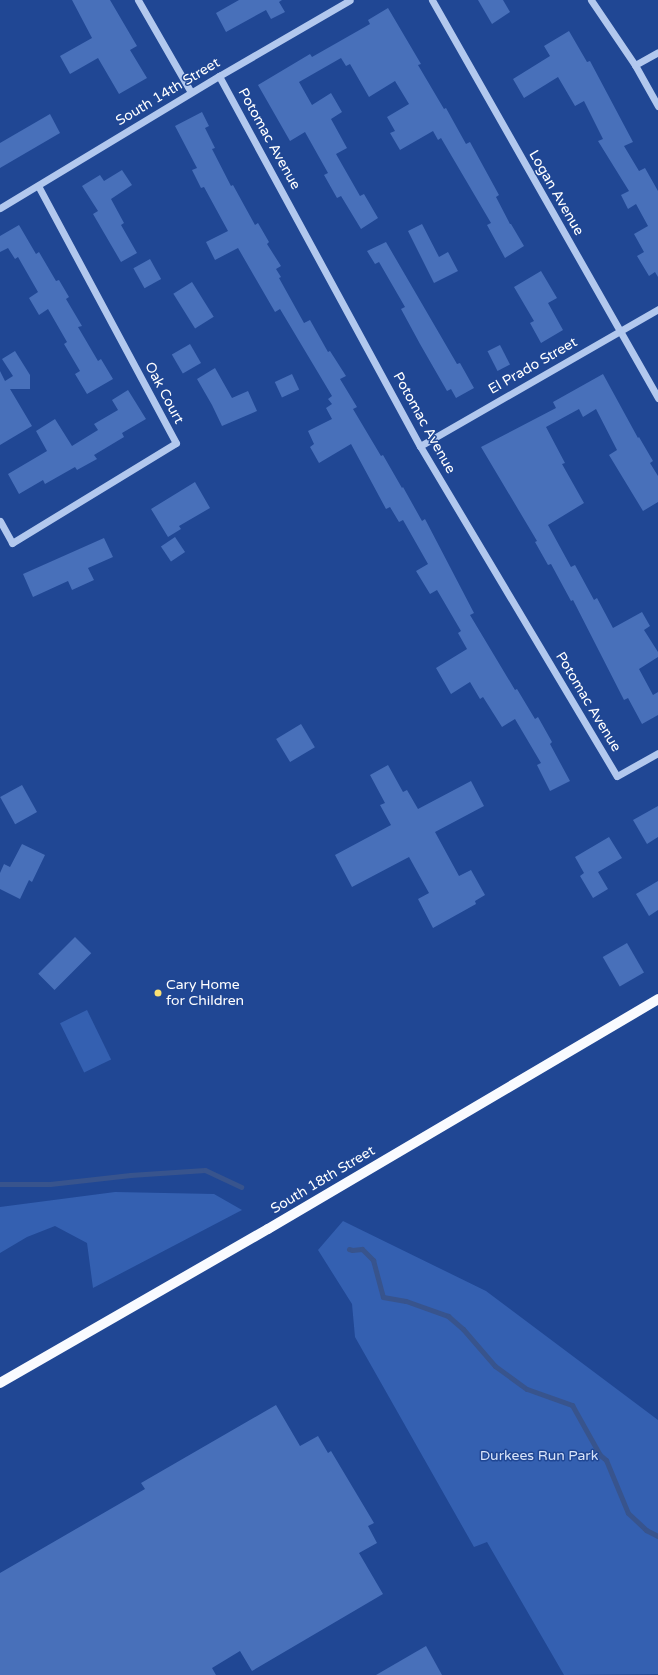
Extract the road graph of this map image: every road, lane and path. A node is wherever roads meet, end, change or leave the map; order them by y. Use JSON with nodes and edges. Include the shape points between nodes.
{"nodes":[{"id":1,"x":138,"y":0,"type":"edge"},
{"id":2,"x":350,"y":0,"type":"edge"},
{"id":3,"x":432,"y":0,"type":"edge"},
{"id":4,"x":591,"y":0,"type":"edge"},
{"id":5,"x":658,"y":52,"type":"edge"},
{"id":6,"x":634,"y":65,"type":"junction"},
{"id":7,"x":219,"y":76,"type":"junction"},
{"id":8,"x":191,"y":92,"type":"junction"},
{"id":9,"x":658,"y":106,"type":"edge"},
{"id":10,"x":38,"y":186,"type":"junction"},
{"id":11,"x":0,"y":208,"type":"edge"},
{"id":12,"x":658,"y":309,"type":"edge"},
{"id":13,"x":620,"y":331,"type":"junction"},
{"id":14,"x":658,"y":398,"type":"edge"},
{"id":15,"x":420,"y":446,"type":"junction"},
{"id":16,"x":0,"y":521,"type":"edge"},
{"id":17,"x":658,"y":753,"type":"edge"},
{"id":18,"x":658,"y":999,"type":"edge"},
{"id":19,"x":0,"y":1382,"type":"edge"}],
"edges":[{"from":1,"to":8,"type":"street"},
{"from":2,"to":7,"type":"street","name":"South 14th Street"},
{"from":3,"to":13,"type":"street","name":"Logan Avenue"},
{"from":4,"to":6,"type":"street"},
{"from":5,"to":6,"type":"street"},
{"from":6,"to":9,"type":"street"},
{"from":7,"to":8,"type":"street","name":"South 14th Street"},
{"from":7,"to":15,"type":"street","name":"Potomac Avenue"},
{"from":8,"to":10,"type":"street","name":"South 14th Street"},
{"from":10,"to":11,"type":"street","name":"South 14th Street"},
{"from":10,"to":16,"type":"street","name":"Oak Court","via":[[176,442],[12,543]]},
{"from":12,"to":13,"type":"street","name":"El Prado Street"},
{"from":13,"to":14,"type":"street","name":"Logan Avenue"},
{"from":13,"to":15,"type":"street","name":"El Prado Street"},
{"from":15,"to":17,"type":"street","name":"Potomac Avenue","via":[[617,776]]},
{"from":18,"to":19,"type":"main road","name":"South 18th Street","via":[[268,1229]]}]}
